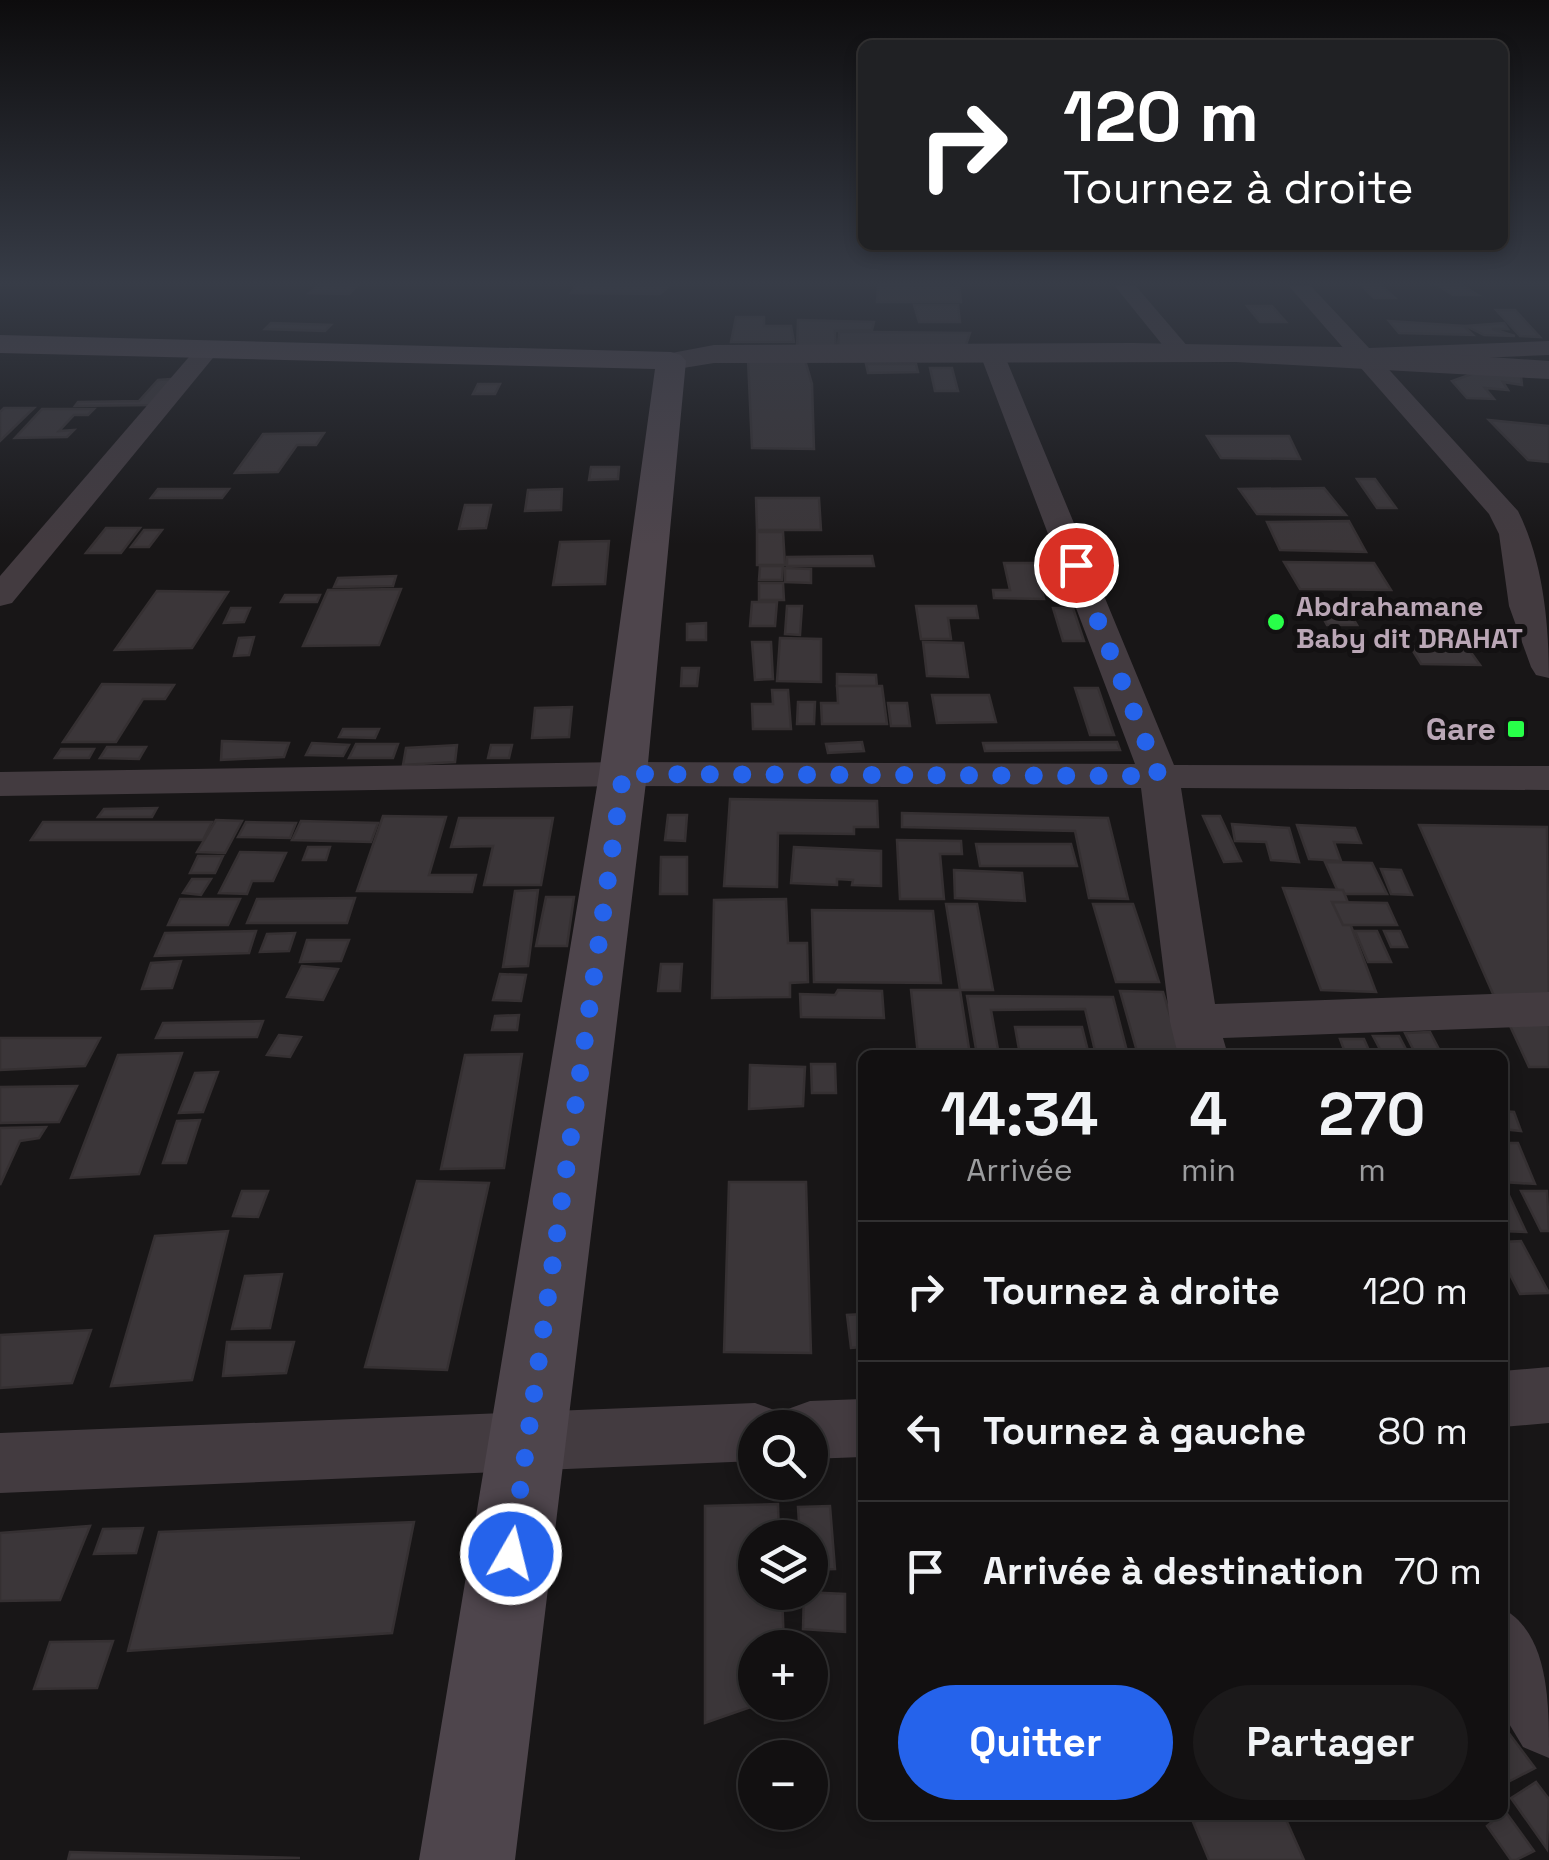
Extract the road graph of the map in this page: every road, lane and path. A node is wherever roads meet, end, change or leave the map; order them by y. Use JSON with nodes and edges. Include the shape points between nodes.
{"nodes":[{"id":1,"x":189,"y":372,"type":"edge"},
{"id":2,"x":670,"y":372,"type":"edge"},
{"id":3,"x":999,"y":372,"type":"edge"},
{"id":4,"x":1381,"y":372,"type":"edge"},
{"id":5,"x":1514,"y":534,"type":"junction"},
{"id":6,"x":1549,"y":537,"type":"edge"},
{"id":7,"x":0,"y":596,"type":"edge"},
{"id":8,"x":1549,"y":668,"type":"edge"},
{"id":9,"x":623,"y":774,"type":"junction"},
{"id":10,"x":1159,"y":776,"type":"junction"},
{"id":11,"x":1549,"y":778,"type":"edge"},
{"id":12,"x":0,"y":784,"type":"edge"},
{"id":13,"x":1549,"y":1009,"type":"edge"},
{"id":14,"x":1198,"y":1039,"type":"edge"},
{"id":15,"x":1549,"y":1394,"type":"edge"},
{"id":16,"x":1508,"y":1398,"type":"edge"},
{"id":17,"x":858,"y":1428,"type":"edge"},
{"id":18,"x":828,"y":1429,"type":"edge"},
{"id":19,"x":738,"y":1432,"type":"edge"},
{"id":20,"x":528,"y":1438,"type":"junction"},
{"id":21,"x":0,"y":1463,"type":"edge"},
{"id":22,"x":1508,"y":1652,"type":"edge"},
{"id":23,"x":1549,"y":1720,"type":"edge"},
{"id":24,"x":467,"y":1860,"type":"edge"}],
"edges":[{"from":1,"to":7,"type":"street"},
{"from":2,"to":9,"type":"main road"},
{"from":3,"to":10,"type":"street"},
{"from":4,"to":5,"type":"street","via":[[1502,511]]},
{"from":5,"to":6,"type":"street"},
{"from":5,"to":8,"type":"street","via":[[1526,606]]},
{"from":9,"to":10,"type":"street"},
{"from":9,"to":12,"type":"street"},
{"from":9,"to":20,"type":"main road"},
{"from":10,"to":11,"type":"street"},
{"from":10,"to":14,"type":"street"},
{"from":13,"to":14,"type":"street"},
{"from":15,"to":16,"type":"street"},
{"from":17,"to":18,"type":"street"},
{"from":19,"to":20,"type":"street"},
{"from":20,"to":21,"type":"street"},
{"from":20,"to":24,"type":"main road"},
{"from":22,"to":23,"type":"street"}]}
